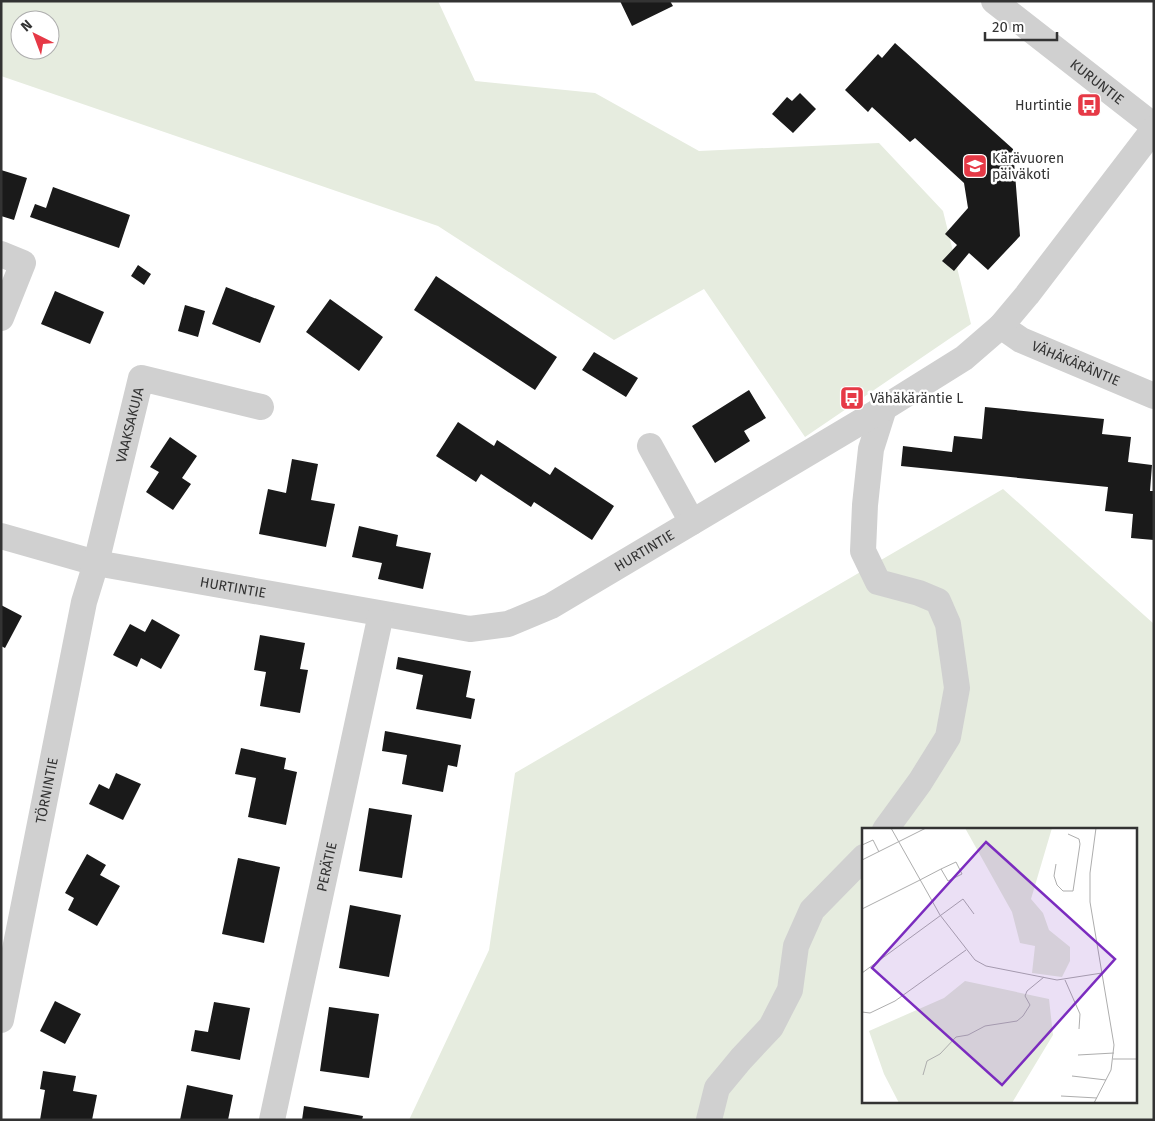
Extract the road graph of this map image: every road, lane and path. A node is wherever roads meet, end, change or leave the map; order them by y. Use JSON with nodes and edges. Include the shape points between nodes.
{"nodes":[{"id":1,"x":994,"y":1,"type":"edge"},
{"id":2,"x":1154,"y":127,"type":"edge"},
{"id":3,"x":1,"y":254,"type":"edge"},
{"id":4,"x":1,"y":318,"type":"edge"},
{"id":5,"x":1001,"y":326,"type":"junction"},
{"id":6,"x":1154,"y":396,"type":"edge"},
{"id":7,"x":261,"y":407,"type":"dead end"},
{"id":8,"x":884,"y":408,"type":"junction"},
{"id":9,"x":650,"y":446,"type":"dead end"},
{"id":10,"x":692,"y":522,"type":"junction"},
{"id":11,"x":1,"y":536,"type":"edge"},
{"id":12,"x":96,"y":563,"type":"junction"},
{"id":13,"x":381,"y":614,"type":"junction"},
{"id":14,"x":887,"y":828,"type":"edge"},
{"id":15,"x":862,"y":859,"type":"edge"},
{"id":16,"x":1,"y":1020,"type":"edge"},
{"id":17,"x":272,"y":1120,"type":"edge"},
{"id":18,"x":709,"y":1120,"type":"edge"}],
"edges":[{"from":1,"to":2,"type":"street","name":"KURUNTIE"},
{"from":2,"to":5,"type":"street","name":"HURTINTIE"},
{"from":3,"to":4,"type":"street","via":[[22,263]]},
{"from":5,"to":6,"type":"street","name":"VÄHÄKÄRÄNTIE","via":[[1022,340]]},
{"from":5,"to":8,"type":"street","name":"HURTINTIE","via":[[964,358]]},
{"from":7,"to":12,"type":"street","name":"VAAKSAKUJA","via":[[141,378]]},
{"from":8,"to":10,"type":"street","name":"HURTINTIE"},
{"from":8,"to":14,"type":"street","via":[[871,449],[863,551],[878,582],[938,602],[948,624],[958,688],[948,737]]},
{"from":9,"to":10,"type":"street"},
{"from":10,"to":13,"type":"street","name":"HURTINTIE","via":[[552,606],[508,624],[470,629]]},
{"from":11,"to":12,"type":"street","name":"HURTINTIE"},
{"from":12,"to":13,"type":"street","name":"HURTINTIE"},
{"from":12,"to":16,"type":"street","name":"TÖRNINTIE","via":[[84,602]]},
{"from":13,"to":17,"type":"street","name":"PERÄTIE"},
{"from":15,"to":18,"type":"street","via":[[812,910],[796,946],[790,990],[771,1027],[717,1088]]}]}
